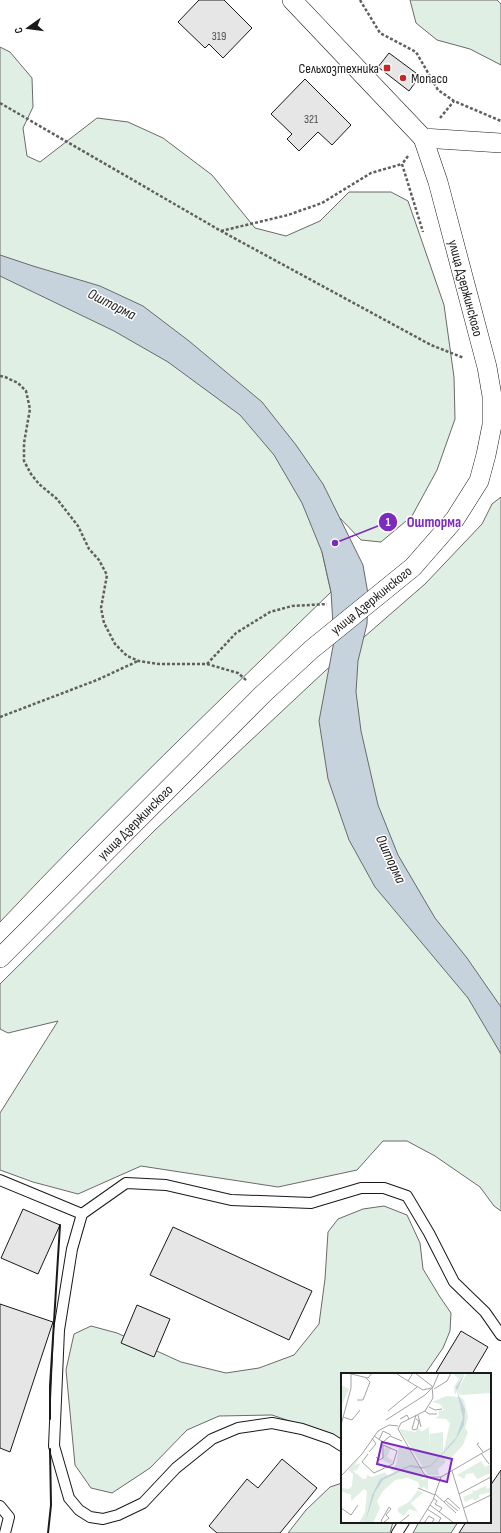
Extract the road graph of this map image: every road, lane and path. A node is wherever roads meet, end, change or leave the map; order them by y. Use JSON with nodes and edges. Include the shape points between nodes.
{"nodes":[{"id":1,"x":292,"y":0,"type":"edge"},
{"id":2,"x":360,"y":0,"type":"edge"},
{"id":3,"x":0,"y":103,"type":"edge"},
{"id":4,"x":501,"y":121,"type":"edge"},
{"id":5,"x":423,"y":138,"type":"junction"},
{"id":6,"x":501,"y":143,"type":"edge"},
{"id":7,"x":402,"y":164,"type":"dead end"},
{"id":8,"x":221,"y":231,"type":"junction"},
{"id":9,"x":487,"y":367,"type":"junction"},
{"id":10,"x":0,"y":376,"type":"edge"},
{"id":11,"x":327,"y":604,"type":"dead end"},
{"id":12,"x":138,"y":661,"type":"junction"},
{"id":13,"x":207,"y":664,"type":"junction"},
{"id":14,"x":238,"y":673,"type":"dead end"},
{"id":15,"x":0,"y":717,"type":"edge"},
{"id":16,"x":0,"y":958,"type":"edge"},
{"id":17,"x":0,"y":1180,"type":"edge"},
{"id":18,"x":82,"y":1214,"type":"junction"},
{"id":19,"x":501,"y":1335,"type":"edge"},
{"id":20,"x":341,"y":1445,"type":"edge"},
{"id":21,"x":0,"y":1506,"type":"edge"},
{"id":22,"x":403,"y":1523,"type":"edge"},
{"id":23,"x":5,"y":1533,"type":"edge"},
{"id":24,"x":397,"y":1533,"type":"edge"}],
"edges":[{"from":1,"to":5,"type":"street"},
{"from":2,"to":4,"type":"path","via":[[380,33],[416,52],[438,90],[454,101]]},
{"from":3,"to":8,"type":"path"},
{"from":5,"to":6,"type":"street"},
{"from":5,"to":9,"type":"street","name":"улица Дзержинского","via":[[438,182]]},
{"from":7,"to":8,"type":"path","via":[[371,173],[322,203],[288,215]]},
{"from":8,"to":9,"type":"path","via":[[431,344]]},
{"from":9,"to":16,"type":"street","name":"улица Дзержинского","via":[[492,396],[492,425],[479,481],[455,519],[412,567],[312,649],[263,694]]},
{"from":10,"to":12,"type":"path","via":[[18,383],[26,391],[30,409],[24,443],[24,461],[39,484],[57,499],[78,526],[89,549],[99,560],[106,575],[101,608],[104,623],[115,644],[127,656]]},
{"from":11,"to":13,"type":"path","via":[[292,606],[270,612],[236,633]]},
{"from":12,"to":13,"type":"path","via":[[159,664]]},
{"from":12,"to":15,"type":"path","via":[[97,680]]},
{"from":13,"to":14,"type":"path"},
{"from":17,"to":18,"type":"lane"},
{"from":18,"to":19,"type":"lane","via":[[126,1183],[166,1185],[231,1200],[311,1203],[361,1188],[384,1188],[407,1196],[454,1282],[485,1312]]},
{"from":18,"to":20,"type":"lane","via":[[72,1249],[59,1330],[54,1446],[69,1498],[79,1510],[90,1517],[102,1519],[118,1515],[143,1503],[176,1468],[212,1439],[238,1428],[272,1423],[302,1428]]},
{"from":21,"to":23,"type":"lane","via":[[9,1517]]},
{"from":22,"to":24,"type":"lane"}]}
